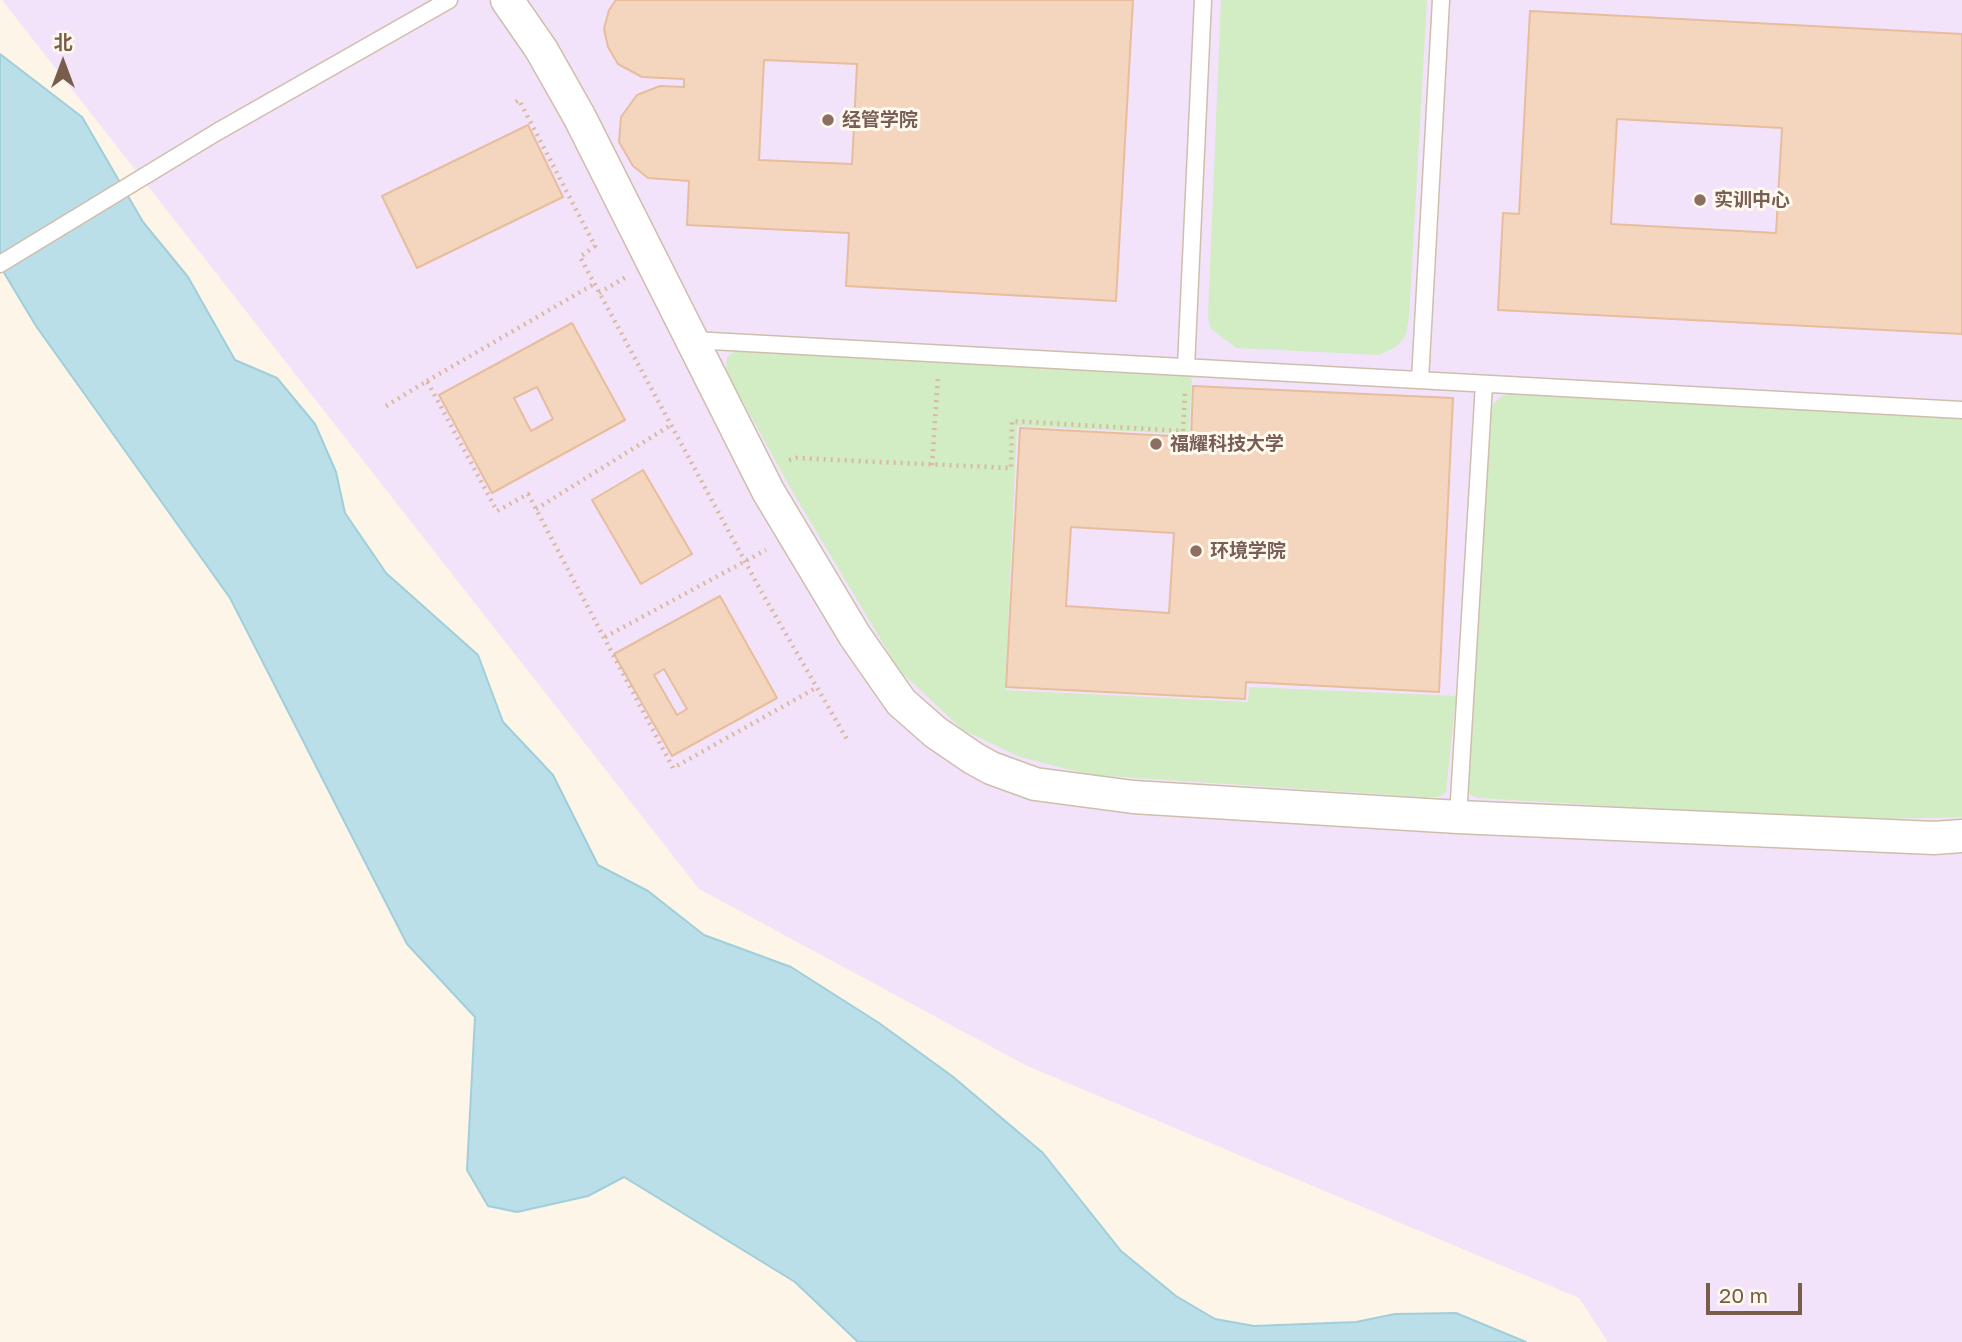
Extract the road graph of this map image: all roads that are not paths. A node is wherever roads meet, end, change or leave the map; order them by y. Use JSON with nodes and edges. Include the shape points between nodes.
{"nodes":[{"id":1,"x":449,"y":0,"type":"edge"},
{"id":2,"x":507,"y":0,"type":"edge"},
{"id":3,"x":1203,"y":0,"type":"edge"},
{"id":4,"x":1441,"y":0,"type":"edge"},
{"id":5,"x":0,"y":264,"type":"edge"},
{"id":6,"x":693,"y":340,"type":"junction"},
{"id":7,"x":1186,"y":367,"type":"junction"},
{"id":8,"x":1420,"y":380,"type":"junction"},
{"id":9,"x":1484,"y":384,"type":"junction"},
{"id":10,"x":1962,"y":410,"type":"edge"},
{"id":11,"x":1458,"y":817,"type":"junction"},
{"id":12,"x":1962,"y":836,"type":"edge"}],
"edges":[{"from":1,"to":5,"type":"lane"},
{"from":2,"to":6,"type":"street","via":[[579,116]]},
{"from":3,"to":7,"type":"lane"},
{"from":4,"to":8,"type":"lane"},
{"from":6,"to":7,"type":"lane"},
{"from":6,"to":11,"type":"street","via":[[759,472],[855,636],[901,702],[934,732],[991,768],[1035,784],[1112,796]]},
{"from":7,"to":8,"type":"lane"},
{"from":8,"to":9,"type":"lane"},
{"from":9,"to":10,"type":"lane"},
{"from":9,"to":11,"type":"lane"},
{"from":11,"to":12,"type":"street"}]}
